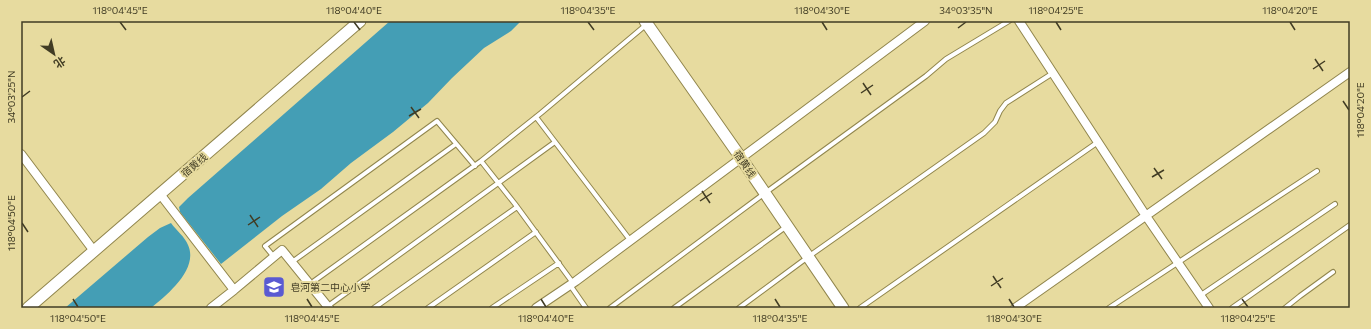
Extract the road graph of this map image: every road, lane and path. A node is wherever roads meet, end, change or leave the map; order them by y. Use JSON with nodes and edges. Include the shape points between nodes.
{"nodes":[{"id":1,"x":360,"y":21,"type":"edge"},
{"id":2,"x":925,"y":21,"type":"edge"},
{"id":3,"x":1009,"y":21,"type":"edge"},
{"id":4,"x":1019,"y":21,"type":"edge"},
{"id":5,"x":646,"y":22,"type":"edge"},
{"id":6,"x":1350,"y":72,"type":"edge"},
{"id":7,"x":1053,"y":73,"type":"junction"},
{"id":8,"x":536,"y":117,"type":"junction"},
{"id":9,"x":555,"y":142,"type":"junction"},
{"id":10,"x":1098,"y":142,"type":"junction"},
{"id":11,"x":456,"y":144,"type":"junction"},
{"id":12,"x":21,"y":154,"type":"edge"},
{"id":13,"x":741,"y":158,"type":"junction"},
{"id":14,"x":481,"y":161,"type":"junction"},
{"id":15,"x":475,"y":166,"type":"junction"},
{"id":16,"x":1317,"y":171,"type":"dead end"},
{"id":17,"x":498,"y":183,"type":"junction"},
{"id":18,"x":765,"y":193,"type":"junction"},
{"id":19,"x":160,"y":194,"type":"junction"},
{"id":20,"x":1335,"y":204,"type":"dead end"},
{"id":21,"x":518,"y":208,"type":"junction"},
{"id":22,"x":1146,"y":216,"type":"junction"},
{"id":23,"x":1350,"y":225,"type":"edge"},
{"id":24,"x":787,"y":226,"type":"junction"},
{"id":25,"x":536,"y":232,"type":"junction"},
{"id":26,"x":630,"y":240,"type":"junction"},
{"id":27,"x":94,"y":251,"type":"junction"},
{"id":28,"x":274,"y":257,"type":"junction"},
{"id":29,"x":808,"y":257,"type":"junction"},
{"id":30,"x":292,"y":262,"type":"junction"},
{"id":31,"x":1178,"y":262,"type":"junction"},
{"id":32,"x":559,"y":263,"type":"junction"},
{"id":33,"x":1333,"y":272,"type":"dead end"},
{"id":34,"x":310,"y":284,"type":"junction"},
{"id":35,"x":572,"y":284,"type":"junction"},
{"id":36,"x":234,"y":290,"type":"junction"},
{"id":37,"x":1201,"y":296,"type":"junction"},
{"id":38,"x":328,"y":307,"type":"edge"},
{"id":39,"x":28,"y":308,"type":"edge"},
{"id":40,"x":212,"y":308,"type":"edge"},
{"id":41,"x":374,"y":308,"type":"edge"},
{"id":42,"x":428,"y":308,"type":"edge"},
{"id":43,"x":492,"y":308,"type":"edge"},
{"id":44,"x":536,"y":308,"type":"edge"},
{"id":45,"x":586,"y":308,"type":"edge"},
{"id":46,"x":610,"y":308,"type":"edge"},
{"id":47,"x":674,"y":308,"type":"edge"},
{"id":48,"x":739,"y":308,"type":"edge"},
{"id":49,"x":843,"y":308,"type":"edge"},
{"id":50,"x":860,"y":308,"type":"edge"},
{"id":51,"x":1015,"y":308,"type":"edge"},
{"id":52,"x":1109,"y":308,"type":"edge"},
{"id":53,"x":1209,"y":308,"type":"edge"},
{"id":54,"x":1232,"y":308,"type":"edge"},
{"id":55,"x":1285,"y":308,"type":"edge"}],
"edges":[{"from":1,"to":19,"type":"main road","name":"宿黄线"},
{"from":2,"to":13,"type":"street"},
{"from":3,"to":18,"type":"lane","via":[[946,60]]},
{"from":4,"to":7,"type":"street"},
{"from":5,"to":8,"type":"lane"},
{"from":5,"to":13,"type":"main road","name":"宿黄线"},
{"from":6,"to":22,"type":"street"},
{"from":7,"to":10,"type":"street"},
{"from":7,"to":29,"type":"lane","via":[[1006,103],[995,122],[984,133]]},
{"from":8,"to":9,"type":"lane"},
{"from":8,"to":14,"type":"lane"},
{"from":9,"to":17,"type":"lane"},
{"from":9,"to":26,"type":"lane"},
{"from":10,"to":22,"type":"street"},
{"from":10,"to":50,"type":"lane"},
{"from":11,"to":15,"type":"lane"},
{"from":11,"to":28,"type":"lane","via":[[437,121],[265,246]]},
{"from":11,"to":30,"type":"lane"},
{"from":12,"to":27,"type":"street"},
{"from":13,"to":18,"type":"main road","name":"宿黄线"},
{"from":13,"to":26,"type":"street"},
{"from":14,"to":15,"type":"lane"},
{"from":14,"to":17,"type":"lane"},
{"from":15,"to":34,"type":"lane"},
{"from":16,"to":31,"type":"lane"},
{"from":17,"to":21,"type":"lane"},
{"from":17,"to":38,"type":"lane"},
{"from":18,"to":24,"type":"main road","name":"宿黄线"},
{"from":18,"to":46,"type":"lane"},
{"from":19,"to":27,"type":"main road","name":"宿黄线"},
{"from":19,"to":36,"type":"street"},
{"from":20,"to":37,"type":"lane"},
{"from":21,"to":25,"type":"lane"},
{"from":21,"to":41,"type":"lane"},
{"from":22,"to":31,"type":"street"},
{"from":22,"to":51,"type":"street"},
{"from":23,"to":54,"type":"lane"},
{"from":24,"to":29,"type":"main road","name":"宿黄线"},
{"from":24,"to":47,"type":"lane"},
{"from":25,"to":32,"type":"lane"},
{"from":25,"to":42,"type":"lane"},
{"from":26,"to":35,"type":"street"},
{"from":27,"to":39,"type":"main road","name":"宿黄线"},
{"from":28,"to":30,"type":"street","via":[[282,250]]},
{"from":28,"to":36,"type":"street"},
{"from":29,"to":48,"type":"lane"},
{"from":29,"to":49,"type":"main road","name":"宿黄线"},
{"from":30,"to":34,"type":"street"},
{"from":31,"to":37,"type":"street"},
{"from":31,"to":52,"type":"lane"},
{"from":32,"to":35,"type":"lane"},
{"from":32,"to":43,"type":"lane"},
{"from":33,"to":55,"type":"lane"},
{"from":34,"to":38,"type":"street"},
{"from":35,"to":44,"type":"street"},
{"from":35,"to":45,"type":"lane"},
{"from":36,"to":40,"type":"street"},
{"from":37,"to":53,"type":"street"}]}
